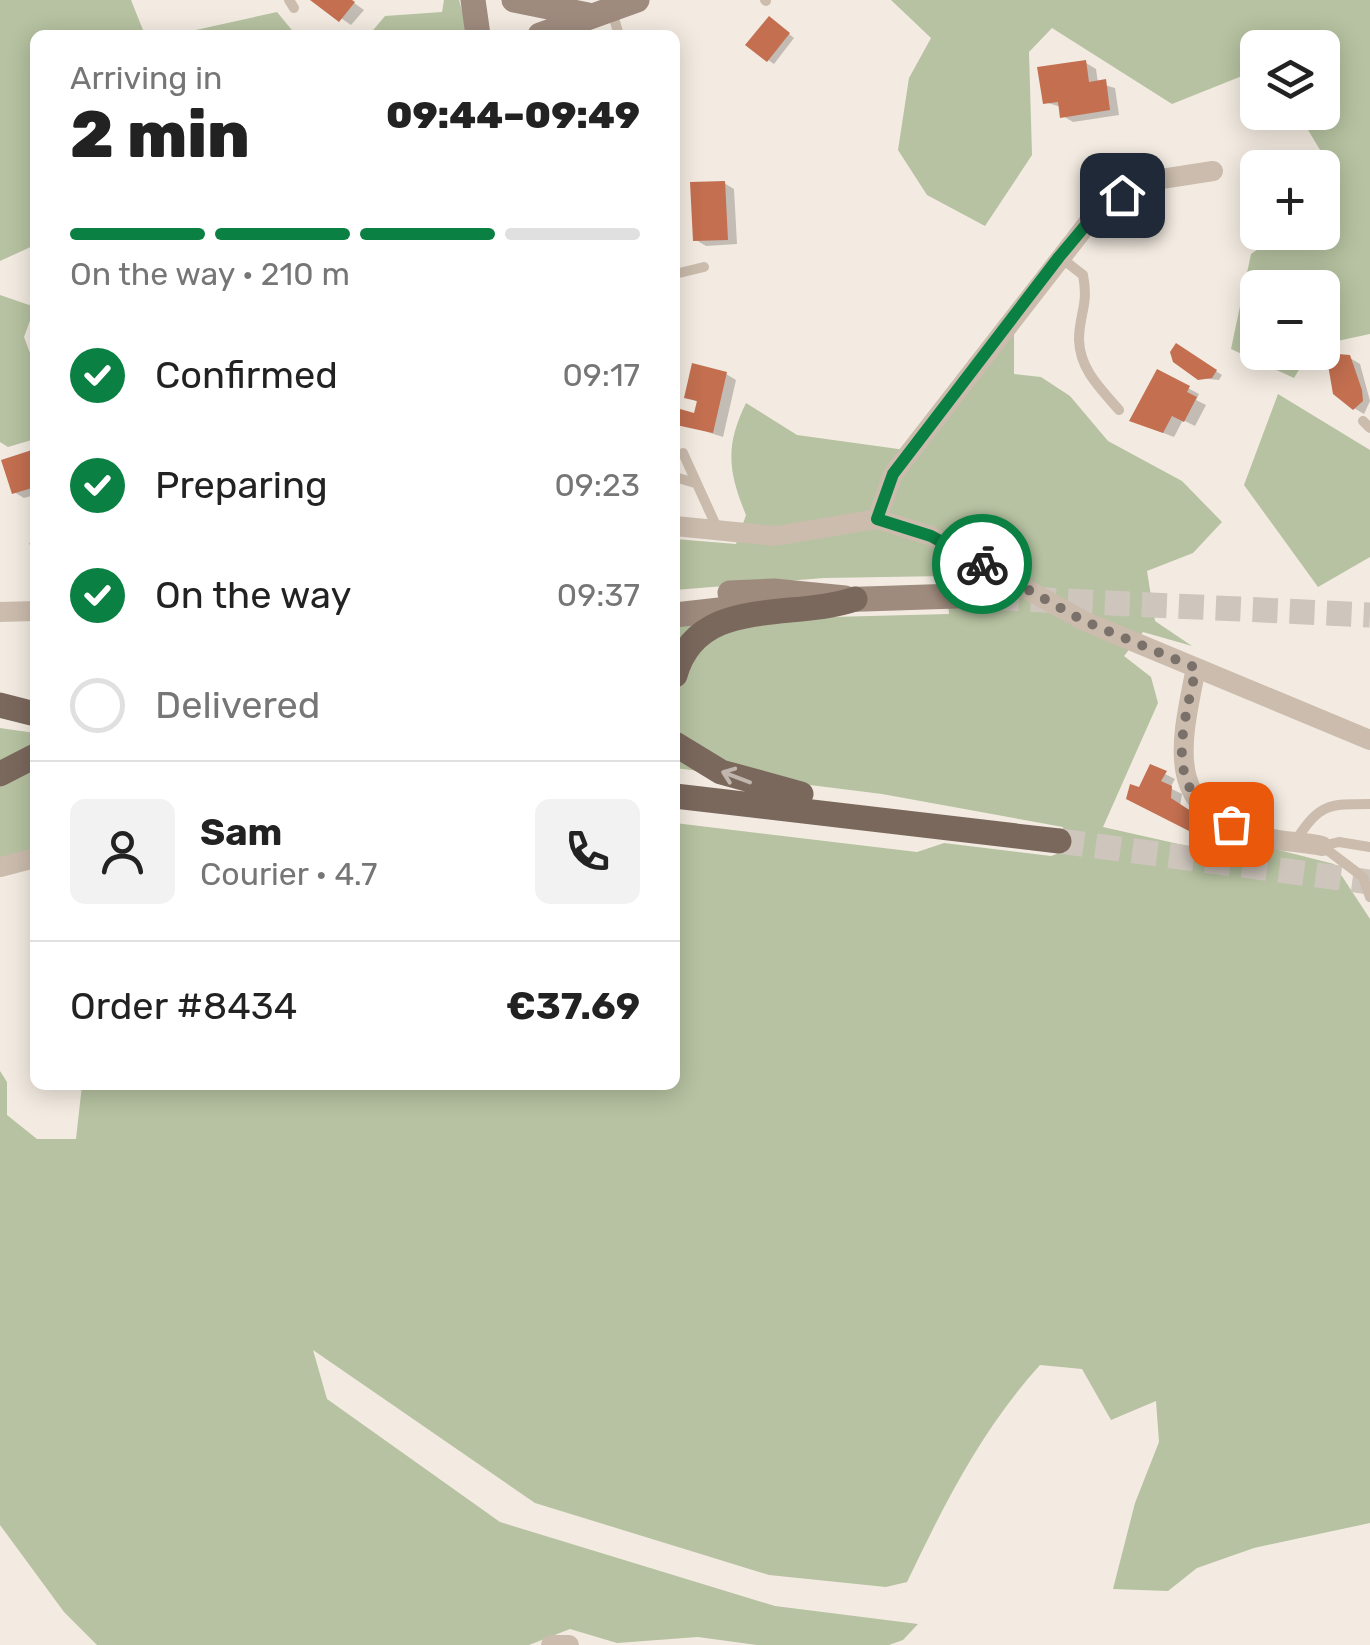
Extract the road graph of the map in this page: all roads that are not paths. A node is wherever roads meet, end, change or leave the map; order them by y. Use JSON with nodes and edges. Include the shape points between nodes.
{"nodes":[{"id":1,"x":492,"y":0,"type":"edge"},
{"id":2,"x":637,"y":0,"type":"edge"},
{"id":3,"x":518,"y":2,"type":"edge"},
{"id":4,"x":475,"y":19,"type":"edge"},
{"id":5,"x":601,"y":24,"type":"edge"},
{"id":6,"x":528,"y":30,"type":"edge"},
{"id":7,"x":568,"y":30,"type":"edge"},
{"id":8,"x":1213,"y":170,"type":"dead end"},
{"id":9,"x":1059,"y":257,"type":"junction"},
{"id":10,"x":704,"y":267,"type":"dead end"},
{"id":11,"x":680,"y":273,"type":"edge"},
{"id":12,"x":1119,"y":410,"type":"dead end"},
{"id":13,"x":684,"y":453,"type":"dead end"},
{"id":14,"x":680,"y":478,"type":"edge"},
{"id":15,"x":695,"y":483,"type":"junction"},
{"id":16,"x":877,"y":519,"type":"junction"},
{"id":17,"x":680,"y":527,"type":"edge"},
{"id":18,"x":719,"y":531,"type":"junction"},
{"id":19,"x":957,"y":596,"type":"tunnel mouth"},
{"id":20,"x":680,"y":597,"type":"edge"},
{"id":21,"x":855,"y":599,"type":"junction"},
{"id":22,"x":30,"y":611,"type":"edge"},
{"id":23,"x":0,"y":612,"type":"edge"},
{"id":24,"x":680,"y":615,"type":"edge"},
{"id":25,"x":680,"y":663,"type":"edge"},
{"id":26,"x":1196,"y":668,"type":"junction"},
{"id":27,"x":0,"y":691,"type":"edge"},
{"id":28,"x":30,"y":694,"type":"edge"},
{"id":29,"x":0,"y":704,"type":"edge"},
{"id":30,"x":0,"y":712,"type":"edge"},
{"id":31,"x":30,"y":713,"type":"edge"},
{"id":32,"x":30,"y":715,"type":"edge"},
{"id":33,"x":1370,"y":740,"type":"edge"},
{"id":34,"x":682,"y":748,"type":"edge"},
{"id":35,"x":30,"y":759,"type":"edge"},
{"id":36,"x":0,"y":774,"type":"edge"},
{"id":37,"x":680,"y":797,"type":"edge"},
{"id":38,"x":1370,"y":804,"type":"edge"},
{"id":39,"x":680,"y":811,"type":"edge"},
{"id":40,"x":829,"y":813,"type":"junction"},
{"id":41,"x":932,"y":826,"type":"junction"},
{"id":42,"x":1296,"y":840,"type":"junction"},
{"id":43,"x":1059,"y":841,"type":"tunnel mouth"},
{"id":44,"x":1322,"y":846,"type":"junction"},
{"id":45,"x":1370,"y":847,"type":"edge"},
{"id":46,"x":30,"y":859,"type":"edge"},
{"id":47,"x":0,"y":867,"type":"edge"},
{"id":48,"x":1370,"y":897,"type":"edge"},
{"id":49,"x":550,"y":1645,"type":"edge"},
{"id":50,"x":569,"y":1645,"type":"edge"}],
"edges":[{"from":1,"to":4,"type":"main road"},
{"from":2,"to":5,"type":"main road"},
{"from":3,"to":5,"type":"main road"},
{"from":3,"to":6,"type":"main road","via":[[529,16]]},
{"from":5,"to":7,"type":"main road"},
{"from":8,"to":9,"type":"street","via":[[1142,182],[1095,214]]},
{"from":9,"to":12,"type":"lane","via":[[1082,275],[1088,299],[1079,340],[1088,376]]},
{"from":9,"to":16,"type":"street","via":[[893,474]]},
{"from":10,"to":11,"type":"lane"},
{"from":13,"to":15,"type":"lane"},
{"from":14,"to":15,"type":"lane"},
{"from":15,"to":18,"type":"lane"},
{"from":16,"to":18,"type":"street","via":[[774,536]]},
{"from":16,"to":26,"type":"street","via":[[931,536],[1084,621]]},
{"from":17,"to":18,"type":"street"},
{"from":19,"to":21,"type":"main road"},
{"from":20,"to":21,"type":"main road","via":[[774,591]]},
{"from":21,"to":24,"type":"main road"},
{"from":21,"to":25,"type":"main road","via":[[824,610],[714,623],[696,635]]},
{"from":22,"to":23,"type":"street"},
{"from":26,"to":33,"type":"street"},
{"from":26,"to":42,"type":"street","via":[[1184,725],[1188,792],[1208,814],[1267,838]]},
{"from":27,"to":28,"type":"main road"},
{"from":29,"to":31,"type":"main road"},
{"from":30,"to":32,"type":"main road"},
{"from":41,"to":34,"type":"main road","one_way":true,"via":[[768,789]]},
{"from":35,"to":36,"type":"main road"},
{"from":37,"to":40,"type":"main road"},
{"from":38,"to":42,"type":"lane","via":[[1332,804],[1314,813]]},
{"from":39,"to":40,"type":"main road","via":[[747,818]]},
{"from":40,"to":41,"type":"main road"},
{"from":41,"to":43,"type":"main road"},
{"from":42,"to":44,"type":"street"},
{"from":44,"to":45,"type":"lane"},
{"from":44,"to":48,"type":"lane","via":[[1364,877]]},
{"from":46,"to":47,"type":"street"},
{"from":49,"to":50,"type":"street"}]}
